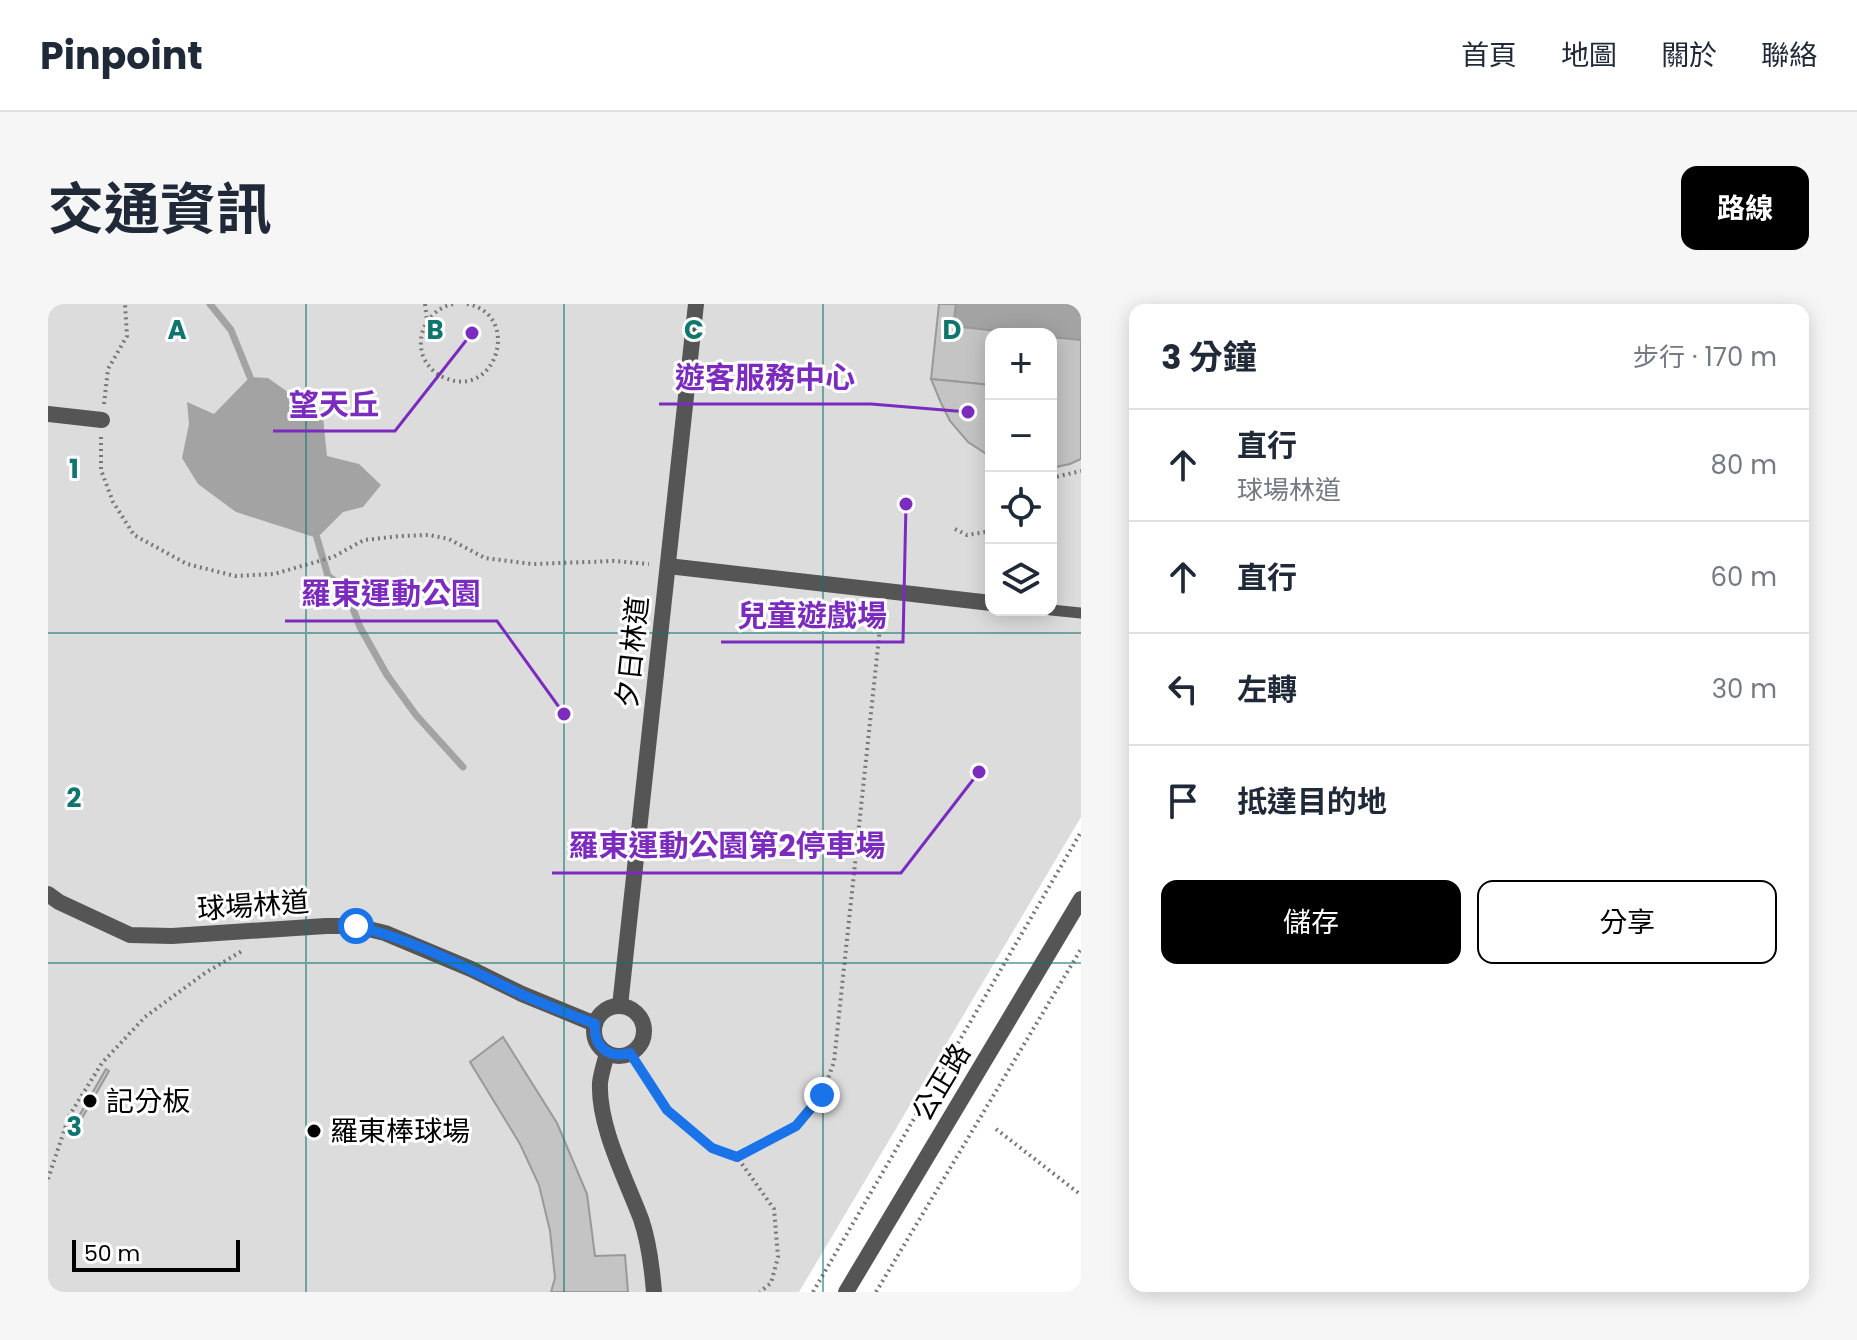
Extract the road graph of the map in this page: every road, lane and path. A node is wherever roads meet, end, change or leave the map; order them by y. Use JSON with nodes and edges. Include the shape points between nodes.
{"nodes":[{"id":1,"x":125,"y":304,"type":"edge"},
{"id":2,"x":425,"y":304,"type":"edge"},
{"id":3,"x":453,"y":304,"type":"edge"},
{"id":4,"x":467,"y":304,"type":"edge"},
{"id":5,"x":696,"y":304,"type":"edge"},
{"id":6,"x":427,"y":320,"type":"junction"},
{"id":7,"x":48,"y":414,"type":"edge"},
{"id":8,"x":102,"y":420,"type":"junction"},
{"id":9,"x":1081,"y":471,"type":"edge"},
{"id":10,"x":1057,"y":477,"type":"edge"},
{"id":11,"x":955,"y":529,"type":"dead end"},
{"id":12,"x":985,"y":533,"type":"edge"},
{"id":13,"x":668,"y":566,"type":"junction"},
{"id":14,"x":884,"y":591,"type":"junction"},
{"id":15,"x":985,"y":602,"type":"edge"},
{"id":16,"x":1057,"y":611,"type":"edge"},
{"id":17,"x":1081,"y":613,"type":"edge"},
{"id":18,"x":1081,"y":832,"type":"edge"},
{"id":19,"x":48,"y":894,"type":"edge"},
{"id":20,"x":1081,"y":899,"type":"edge"},
{"id":21,"x":246,"y":948,"type":"dead end"},
{"id":22,"x":1081,"y":949,"type":"edge"},
{"id":23,"x":620,"y":1006,"type":"junction"},
{"id":24,"x":595,"y":1024,"type":"junction"},
{"id":25,"x":607,"y":1053,"type":"junction"},
{"id":26,"x":630,"y":1053,"type":"junction"},
{"id":27,"x":996,"y":1129,"type":"dead end"},
{"id":28,"x":737,"y":1157,"type":"junction"},
{"id":29,"x":48,"y":1179,"type":"edge"},
{"id":30,"x":1081,"y":1195,"type":"edge"},
{"id":31,"x":654,"y":1292,"type":"edge"},
{"id":32,"x":760,"y":1292,"type":"edge"},
{"id":33,"x":813,"y":1292,"type":"edge"},
{"id":34,"x":846,"y":1292,"type":"edge"},
{"id":35,"x":876,"y":1292,"type":"edge"}],
"edges":[{"from":1,"to":8,"type":"path","via":[[127,336],[108,369]]},
{"from":2,"to":6,"type":"path"},
{"from":3,"to":6,"type":"path"},
{"from":4,"to":6,"type":"path","via":[[484,312],[498,334],[495,359],[477,378],[452,381],[430,368],[421,345]]},
{"from":5,"to":13,"type":"street","name":"夕日林道"},
{"from":7,"to":8,"type":"street"},
{"from":8,"to":13,"type":"path","via":[[101,470],[113,502],[134,535],[187,564],[235,576],[274,574],[333,557],[364,540],[429,535],[485,558]]},
{"from":9,"to":10,"type":"path"},
{"from":11,"to":12,"type":"path","via":[[967,535]]},
{"from":13,"to":14,"type":"street"},
{"from":13,"to":23,"type":"street","name":"夕日林道"},
{"from":14,"to":15,"type":"street"},
{"from":14,"to":28,"type":"path","via":[[834,1062],[822,1095],[796,1126]]},
{"from":16,"to":17,"type":"lane"},
{"from":18,"to":33,"type":"path"},
{"from":19,"to":24,"type":"street","name":"球場林道","via":[[130,935],[356,926],[385,933]]},
{"from":20,"to":34,"type":"street","name":"公正路"},
{"from":21,"to":29,"type":"path","via":[[145,1017],[102,1063],[69,1116]]},
{"from":22,"to":35,"type":"path"},
{"from":23,"to":24,"type":"street","via":[[604,1011]]},
{"from":23,"to":26,"type":"street","via":[[635,1012],[643,1026],[641,1041]]},
{"from":24,"to":25,"type":"street","via":[[596,1041]]},
{"from":25,"to":26,"type":"street"},
{"from":25,"to":31,"type":"street","via":[[600,1082],[602,1108],[642,1223]]},
{"from":26,"to":28,"type":"path","via":[[667,1110],[712,1148]]},
{"from":27,"to":30,"type":"path"},
{"from":28,"to":32,"type":"path","via":[[774,1209],[778,1257],[771,1283]]}]}
